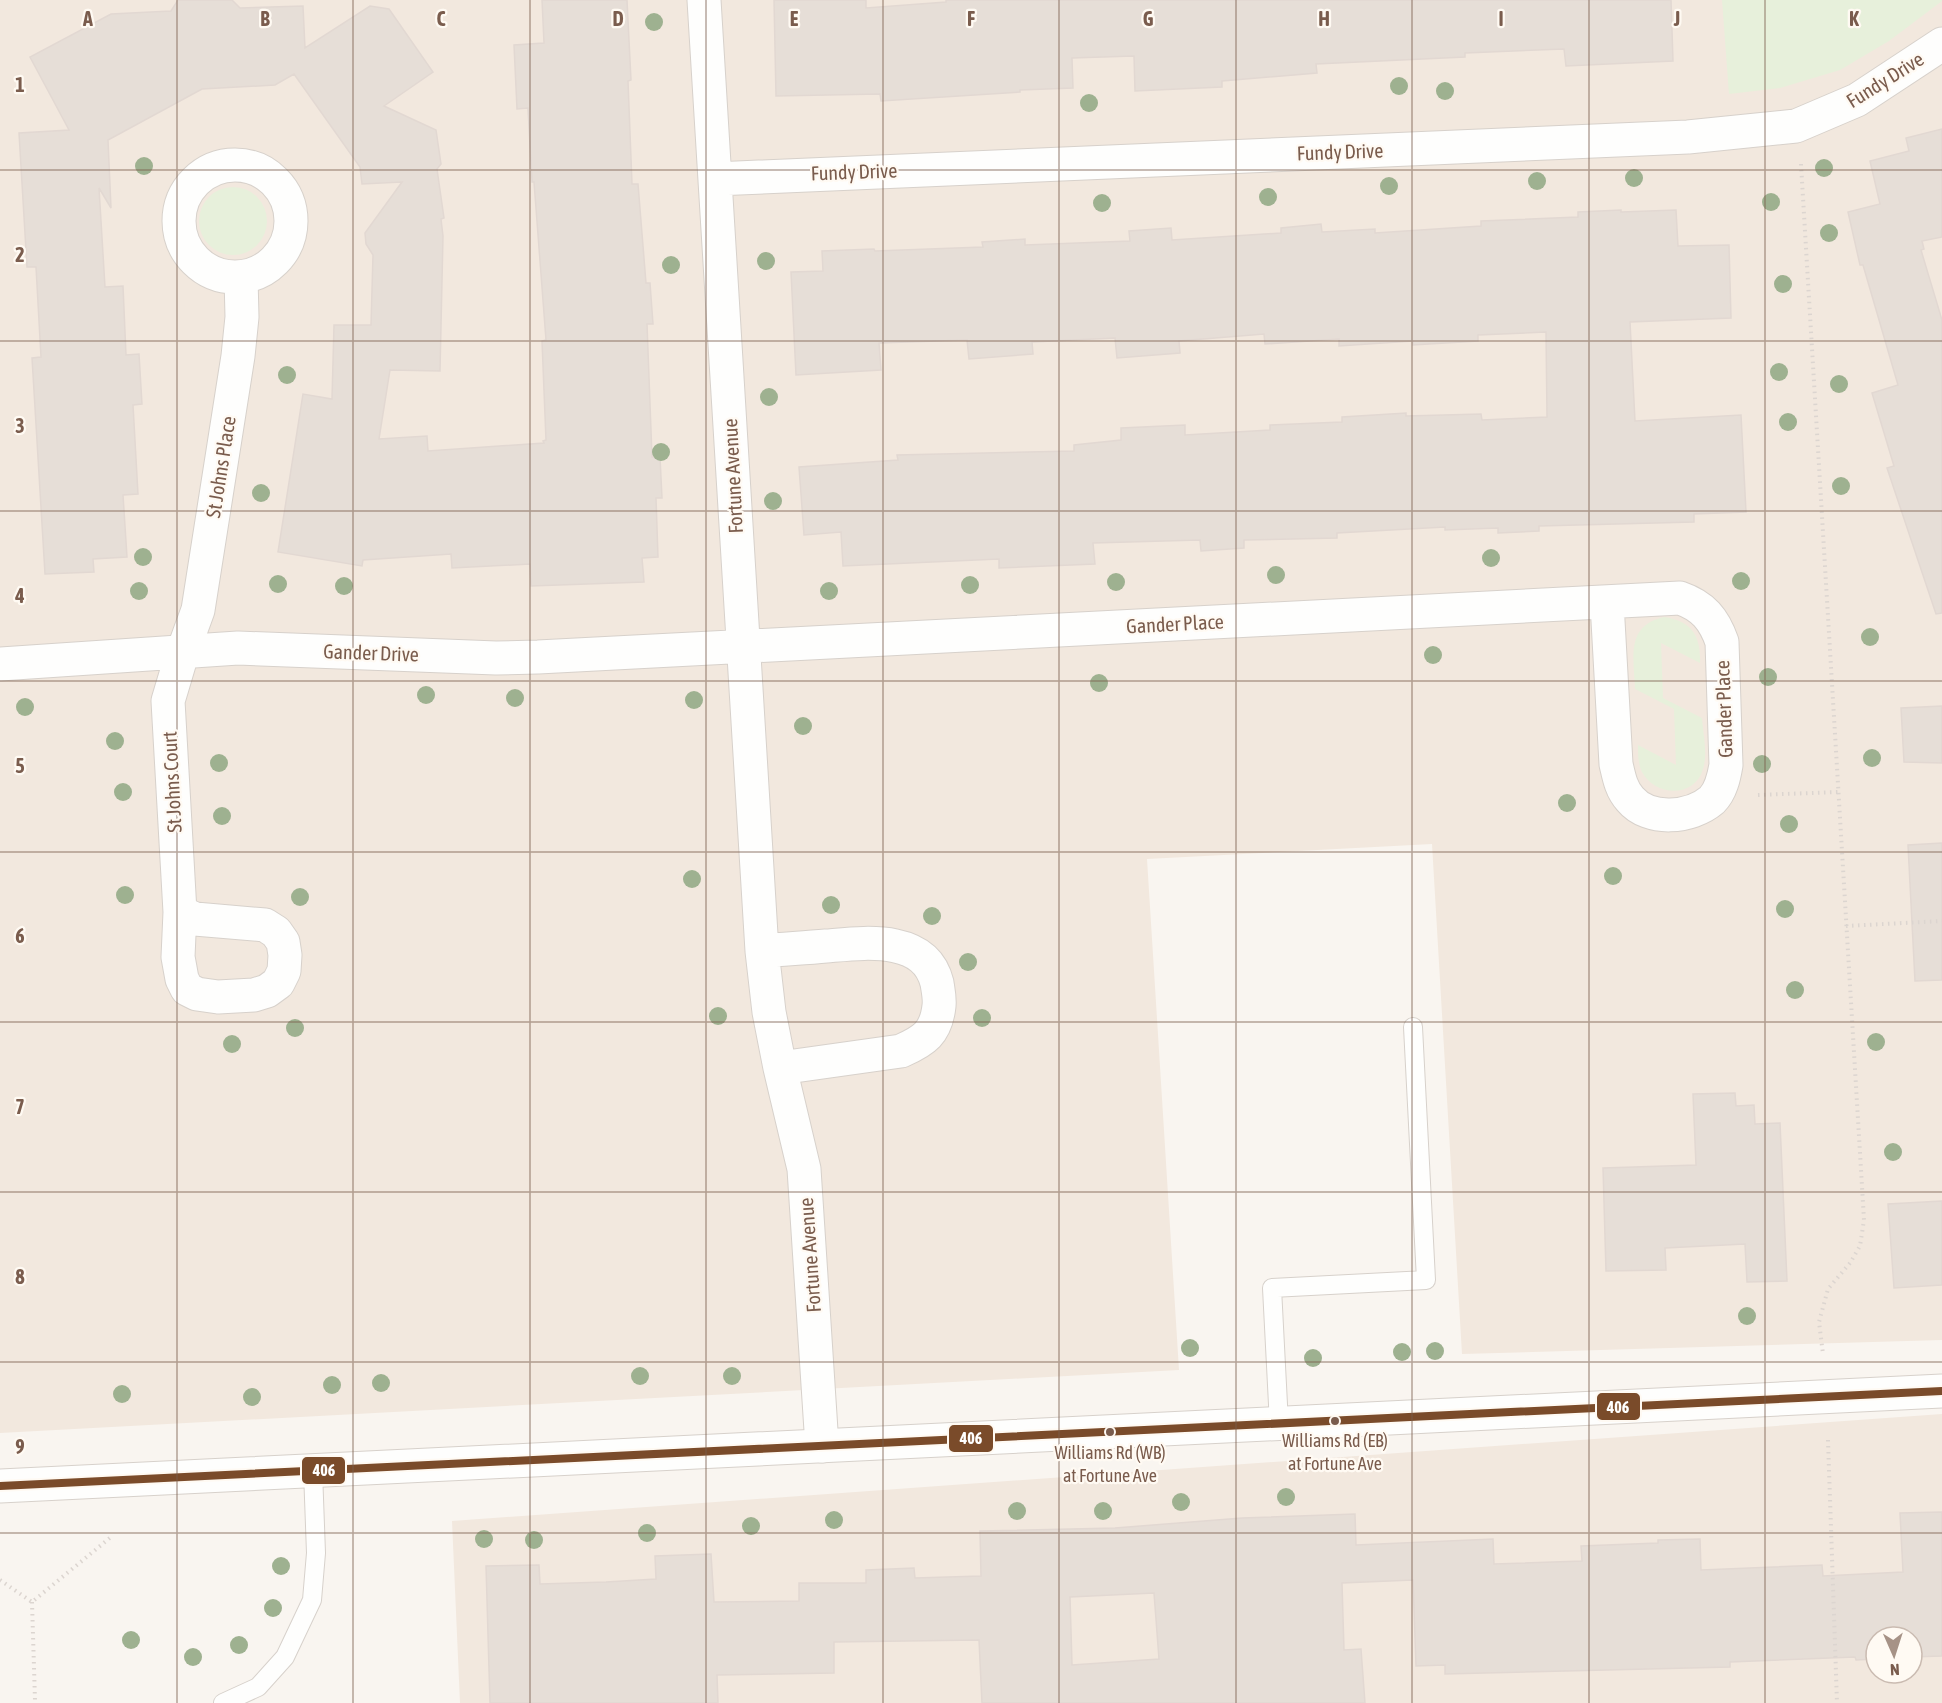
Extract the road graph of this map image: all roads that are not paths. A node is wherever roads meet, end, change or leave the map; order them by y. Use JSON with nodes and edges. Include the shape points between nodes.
{"nodes":[{"id":1,"x":704,"y":0,"type":"edge"},
{"id":2,"x":1942,"y":45,"type":"edge"},
{"id":3,"x":715,"y":179,"type":"junction"},
{"id":4,"x":241,"y":277,"type":"dead end"},
{"id":5,"x":1607,"y":603,"type":"junction"},
{"id":6,"x":743,"y":645,"type":"junction"},
{"id":7,"x":182,"y":654,"type":"junction"},
{"id":8,"x":0,"y":664,"type":"edge"},
{"id":9,"x":180,"y":912,"type":"dead end"},
{"id":10,"x":762,"y":951,"type":"junction"},
{"id":11,"x":1413,"y":1027,"type":"dead end"},
{"id":12,"x":780,"y":1068,"type":"junction"},
{"id":13,"x":1942,"y":1391,"type":"edge"},
{"id":14,"x":1279,"y":1424,"type":"junction"},
{"id":15,"x":822,"y":1446,"type":"junction"},
{"id":16,"x":314,"y":1471,"type":"junction"},
{"id":17,"x":0,"y":1486,"type":"edge"},
{"id":18,"x":223,"y":1703,"type":"edge"}],
"edges":[{"from":1,"to":3,"type":"street","name":"Fortune Avenue"},
{"from":2,"to":3,"type":"street","name":"Fundy Drive","via":[[1857,100],[1796,126],[1688,137]]},
{"from":3,"to":6,"type":"street","name":"Fortune Avenue"},
{"from":4,"to":7,"type":"street","name":"St Johns Place","via":[[238,357],[198,610]]},
{"from":5,"to":5,"type":"street","name":"Gander Place","via":[[1616,764],[1622,789],[1646,811],[1664,815],[1698,809],[1713,798],[1723,782],[1726,765],[1722,642],[1716,626],[1706,612],[1680,598]]},
{"from":5,"to":6,"type":"street","name":"Gander Place"},
{"from":6,"to":7,"type":"street","name":"Gander Drive","via":[[507,658],[238,648]]},
{"from":6,"to":10,"type":"street","name":"Fortune Avenue"},
{"from":7,"to":8,"type":"street","name":"Gander Drive"},
{"from":7,"to":9,"type":"street","name":"St Johns Court","via":[[168,701]]},
{"from":10,"to":12,"type":"street","name":"Fortune Avenue"},
{"from":10,"to":12,"type":"street","via":[[856,943],[894,945],[921,958],[935,977],[940,1002],[937,1018],[925,1039],[901,1052]]},
{"from":11,"to":14,"type":"lane","via":[[1426,1280],[1272,1288]]},
{"from":12,"to":15,"type":"street","name":"Fortune Avenue","via":[[804,1169]]},
{"from":13,"to":14,"type":"street"},
{"from":14,"to":15,"type":"street"},
{"from":15,"to":16,"type":"street"},
{"from":16,"to":17,"type":"street"},
{"from":16,"to":18,"type":"lane","via":[[316,1553],[312,1600],[285,1657],[258,1687]]}]}
